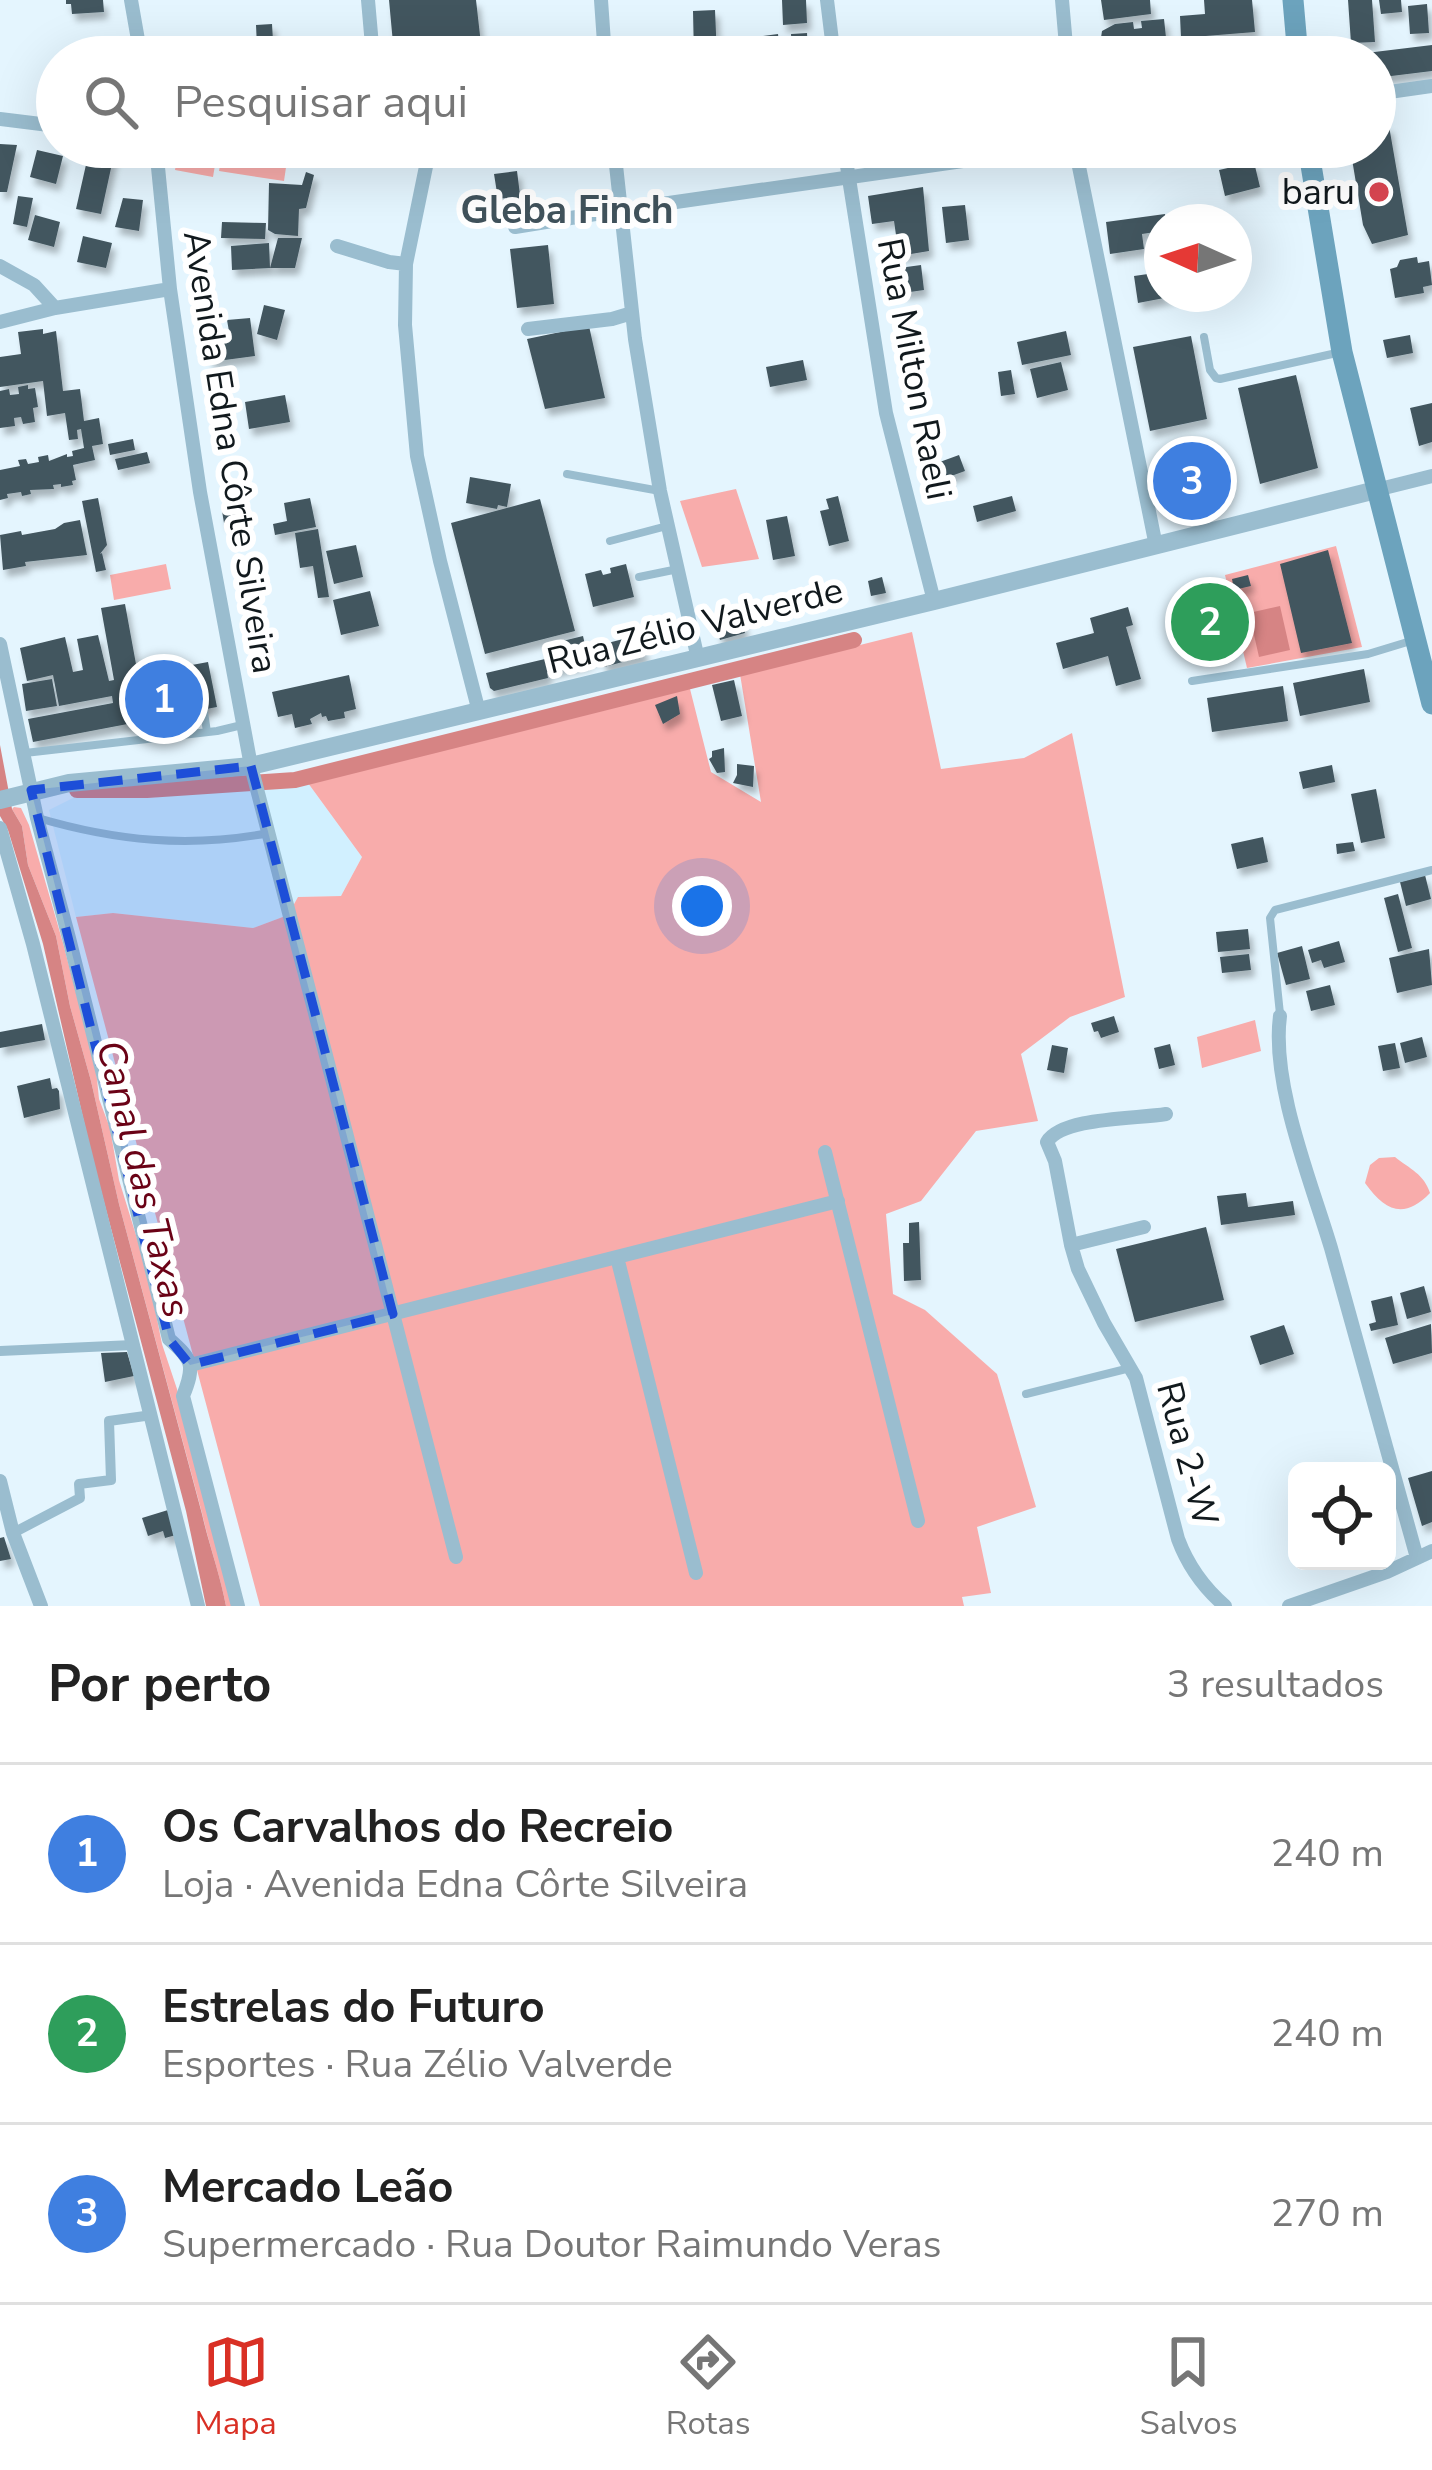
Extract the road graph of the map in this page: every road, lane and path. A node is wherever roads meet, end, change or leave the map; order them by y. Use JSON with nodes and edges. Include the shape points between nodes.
{"nodes":[{"id":1,"x":131,"y":0,"type":"edge"},
{"id":2,"x":368,"y":0,"type":"edge"},
{"id":3,"x":601,"y":0,"type":"edge"},
{"id":4,"x":827,"y":0,"type":"edge"},
{"id":5,"x":1062,"y":0,"type":"edge"},
{"id":6,"x":1293,"y":0,"type":"edge"},
{"id":7,"x":137,"y":36,"type":"edge"},
{"id":8,"x":372,"y":36,"type":"edge"},
{"id":9,"x":603,"y":36,"type":"edge"},
{"id":10,"x":831,"y":36,"type":"edge"},
{"id":11,"x":1065,"y":36,"type":"edge"},
{"id":12,"x":1296,"y":36,"type":"edge"},
{"id":13,"x":1432,"y":86,"type":"edge"},
{"id":14,"x":1396,"y":91,"type":"edge"},
{"id":15,"x":0,"y":119,"type":"edge"},
{"id":16,"x":36,"y":123,"type":"edge"},
{"id":17,"x":158,"y":168,"type":"edge"},
{"id":18,"x":426,"y":168,"type":"edge"},
{"id":19,"x":616,"y":168,"type":"edge"},
{"id":20,"x":846,"y":168,"type":"edge"},
{"id":21,"x":921,"y":168,"type":"edge"},
{"id":22,"x":1080,"y":168,"type":"edge"},
{"id":23,"x":1311,"y":168,"type":"edge"},
{"id":24,"x":847,"y":179,"type":"junction"},
{"id":25,"x":620,"y":210,"type":"junction"},
{"id":26,"x":515,"y":227,"type":"dead end"},
{"id":27,"x":337,"y":246,"type":"dead end"},
{"id":28,"x":406,"y":264,"type":"junction"},
{"id":29,"x":0,"y":266,"type":"edge"},
{"id":30,"x":170,"y":289,"type":"junction"},
{"id":31,"x":55,"y":308,"type":"junction"},
{"id":32,"x":632,"y":314,"type":"junction"},
{"id":33,"x":0,"y":322,"type":"edge"},
{"id":34,"x":528,"y":329,"type":"dead end"},
{"id":35,"x":1204,"y":337,"type":"dead end"},
{"id":36,"x":1342,"y":352,"type":"junction"},
{"id":37,"x":567,"y":474,"type":"dead end"},
{"id":38,"x":1432,"y":476,"type":"edge"},
{"id":39,"x":1376,"y":490,"type":"junction"},
{"id":40,"x":660,"y":491,"type":"junction"},
{"id":41,"x":668,"y":525,"type":"junction"},
{"id":42,"x":610,"y":541,"type":"dead end"},
{"id":43,"x":1156,"y":546,"type":"junction"},
{"id":44,"x":678,"y":569,"type":"junction"},
{"id":45,"x":638,"y":578,"type":"dead end"},
{"id":46,"x":934,"y":601,"type":"junction"},
{"id":47,"x":1415,"y":639,"type":"junction"},
{"id":48,"x":0,"y":644,"type":"edge"},
{"id":49,"x":698,"y":659,"type":"junction"},
{"id":50,"x":1192,"y":681,"type":"dead end"},
{"id":51,"x":1432,"y":704,"type":"edge"},
{"id":52,"x":204,"y":712,"type":"dead end"},
{"id":53,"x":479,"y":712,"type":"junction"},
{"id":54,"x":244,"y":725,"type":"junction"},
{"id":55,"x":207,"y":732,"type":"junction"},
{"id":56,"x":23,"y":753,"type":"junction"},
{"id":57,"x":251,"y":766,"type":"junction"},
{"id":58,"x":27,"y":792,"type":"junction"},
{"id":59,"x":0,"y":800,"type":"edge"},
{"id":60,"x":37,"y":818,"type":"junction"},
{"id":61,"x":0,"y":828,"type":"edge"},
{"id":62,"x":269,"y":833,"type":"junction"},
{"id":63,"x":1432,"y":870,"type":"edge"},
{"id":64,"x":1280,"y":1016,"type":"joint"},
{"id":65,"x":1166,"y":1114,"type":"dead end"},
{"id":66,"x":825,"y":1152,"type":"dead end"},
{"id":67,"x":838,"y":1201,"type":"junction"},
{"id":68,"x":1144,"y":1227,"type":"dead end"},
{"id":69,"x":1071,"y":1245,"type":"junction"},
{"id":70,"x":617,"y":1257,"type":"junction"},
{"id":71,"x":393,"y":1314,"type":"junction"},
{"id":72,"x":133,"y":1345,"type":"junction"},
{"id":73,"x":0,"y":1351,"type":"edge"},
{"id":74,"x":190,"y":1365,"type":"junction"},
{"id":75,"x":1131,"y":1368,"type":"junction"},
{"id":76,"x":1026,"y":1394,"type":"dead end"},
{"id":77,"x":152,"y":1414,"type":"junction"},
{"id":78,"x":0,"y":1481,"type":"edge"},
{"id":79,"x":918,"y":1521,"type":"dead end"},
{"id":80,"x":13,"y":1533,"type":"junction"},
{"id":81,"x":1432,"y":1551,"type":"edge"},
{"id":82,"x":456,"y":1557,"type":"dead end"},
{"id":83,"x":1417,"y":1558,"type":"junction"},
{"id":84,"x":696,"y":1573,"type":"dead end"},
{"id":85,"x":41,"y":1606,"type":"edge"},
{"id":86,"x":198,"y":1606,"type":"edge"},
{"id":87,"x":238,"y":1606,"type":"edge"},
{"id":88,"x":1225,"y":1606,"type":"edge"},
{"id":89,"x":1288,"y":1606,"type":"edge"}],
"edges":[{"from":1,"to":7,"type":"street"},
{"from":2,"to":8,"type":"street"},
{"from":3,"to":9,"type":"street"},
{"from":4,"to":10,"type":"street"},
{"from":5,"to":11,"type":"street"},
{"from":6,"to":12,"type":"main road"},
{"from":13,"to":14,"type":"street"},
{"from":15,"to":16,"type":"street"},
{"from":17,"to":30,"type":"street","name":"Avenida Edna Côrte Silveira"},
{"from":18,"to":28,"type":"street"},
{"from":19,"to":25,"type":"street"},
{"from":20,"to":24,"type":"street","name":"Rua Milton Raeli"},
{"from":21,"to":24,"type":"street"},
{"from":22,"to":43,"type":"street"},
{"from":23,"to":36,"type":"main road"},
{"from":24,"to":25,"type":"street"},
{"from":24,"to":46,"type":"street","name":"Rua Milton Raeli","via":[[886,412]]},
{"from":25,"to":26,"type":"street"},
{"from":25,"to":32,"type":"street"},
{"from":27,"to":28,"type":"street"},
{"from":28,"to":53,"type":"street","via":[[417,456]]},
{"from":29,"to":31,"type":"street"},
{"from":30,"to":31,"type":"street"},
{"from":30,"to":54,"type":"street","name":"Avenida Edna Côrte Silveira"},
{"from":31,"to":33,"type":"street"},
{"from":32,"to":34,"type":"street"},
{"from":32,"to":40,"type":"street"},
{"from":35,"to":36,"type":"lane","via":[[1210,370],[1220,379]]},
{"from":36,"to":39,"type":"main road"},
{"from":37,"to":40,"type":"lane"},
{"from":38,"to":39,"type":"street"},
{"from":39,"to":43,"type":"street","name":"Rua Zélio Valverde"},
{"from":39,"to":47,"type":"main road"},
{"from":40,"to":41,"type":"street"},
{"from":41,"to":42,"type":"lane"},
{"from":41,"to":44,"type":"street"},
{"from":43,"to":46,"type":"street","name":"Rua Zélio Valverde"},
{"from":44,"to":45,"type":"lane"},
{"from":44,"to":49,"type":"street"},
{"from":46,"to":49,"type":"street","name":"Rua Zélio Valverde"},
{"from":47,"to":50,"type":"lane","via":[[1368,654]]},
{"from":47,"to":51,"type":"main road"},
{"from":48,"to":56,"type":"street"},
{"from":49,"to":53,"type":"street","name":"Rua Zélio Valverde"},
{"from":52,"to":55,"type":"lane"},
{"from":53,"to":57,"type":"street","name":"Rua Zélio Valverde"},
{"from":54,"to":55,"type":"lane"},
{"from":54,"to":57,"type":"street","name":"Avenida Edna Côrte Silveira"},
{"from":55,"to":56,"type":"lane"},
{"from":56,"to":58,"type":"street"},
{"from":57,"to":58,"type":"street","name":"Rua Zélio Valverde"},
{"from":57,"to":62,"type":"street","name":"Avenida Edna Côrte Silveira"},
{"from":58,"to":59,"type":"street","name":"Rua Zélio Valverde"},
{"from":58,"to":60,"type":"street"},
{"from":60,"to":62,"type":"lane","via":[[152,841]]},
{"from":60,"to":74,"type":"street","via":[[169,1339]]},
{"from":61,"to":72,"type":"street"},
{"from":62,"to":71,"type":"street","name":"Avenida Edna Côrte Silveira"},
{"from":63,"to":64,"type":"lane","via":[[1275,910]]},
{"from":64,"to":83,"type":"street","via":[[1302,1160]]},
{"from":65,"to":69,"type":"street","name":"Rua 2-W","via":[[1051,1134]]},
{"from":66,"to":67,"type":"street"},
{"from":67,"to":70,"type":"street"},
{"from":67,"to":79,"type":"street"},
{"from":68,"to":69,"type":"street"},
{"from":69,"to":75,"type":"street","name":"Rua 2-W"},
{"from":70,"to":71,"type":"street"},
{"from":70,"to":84,"type":"street"},
{"from":71,"to":74,"type":"street"},
{"from":71,"to":82,"type":"street","name":"Avenida Edna Côrte Silveira"},
{"from":72,"to":73,"type":"street"},
{"from":72,"to":77,"type":"street"},
{"from":74,"to":87,"type":"street","via":[[183,1396]]},
{"from":75,"to":76,"type":"lane"},
{"from":75,"to":88,"type":"street","name":"Rua 2-W","via":[[1178,1539],[1198,1578]]},
{"from":77,"to":80,"type":"street","via":[[109,1420],[111,1480],[79,1484],[80,1498]]},
{"from":77,"to":86,"type":"street"},
{"from":78,"to":80,"type":"street"},
{"from":80,"to":85,"type":"street"},
{"from":81,"to":83,"type":"street"},
{"from":83,"to":89,"type":"street"}]}
